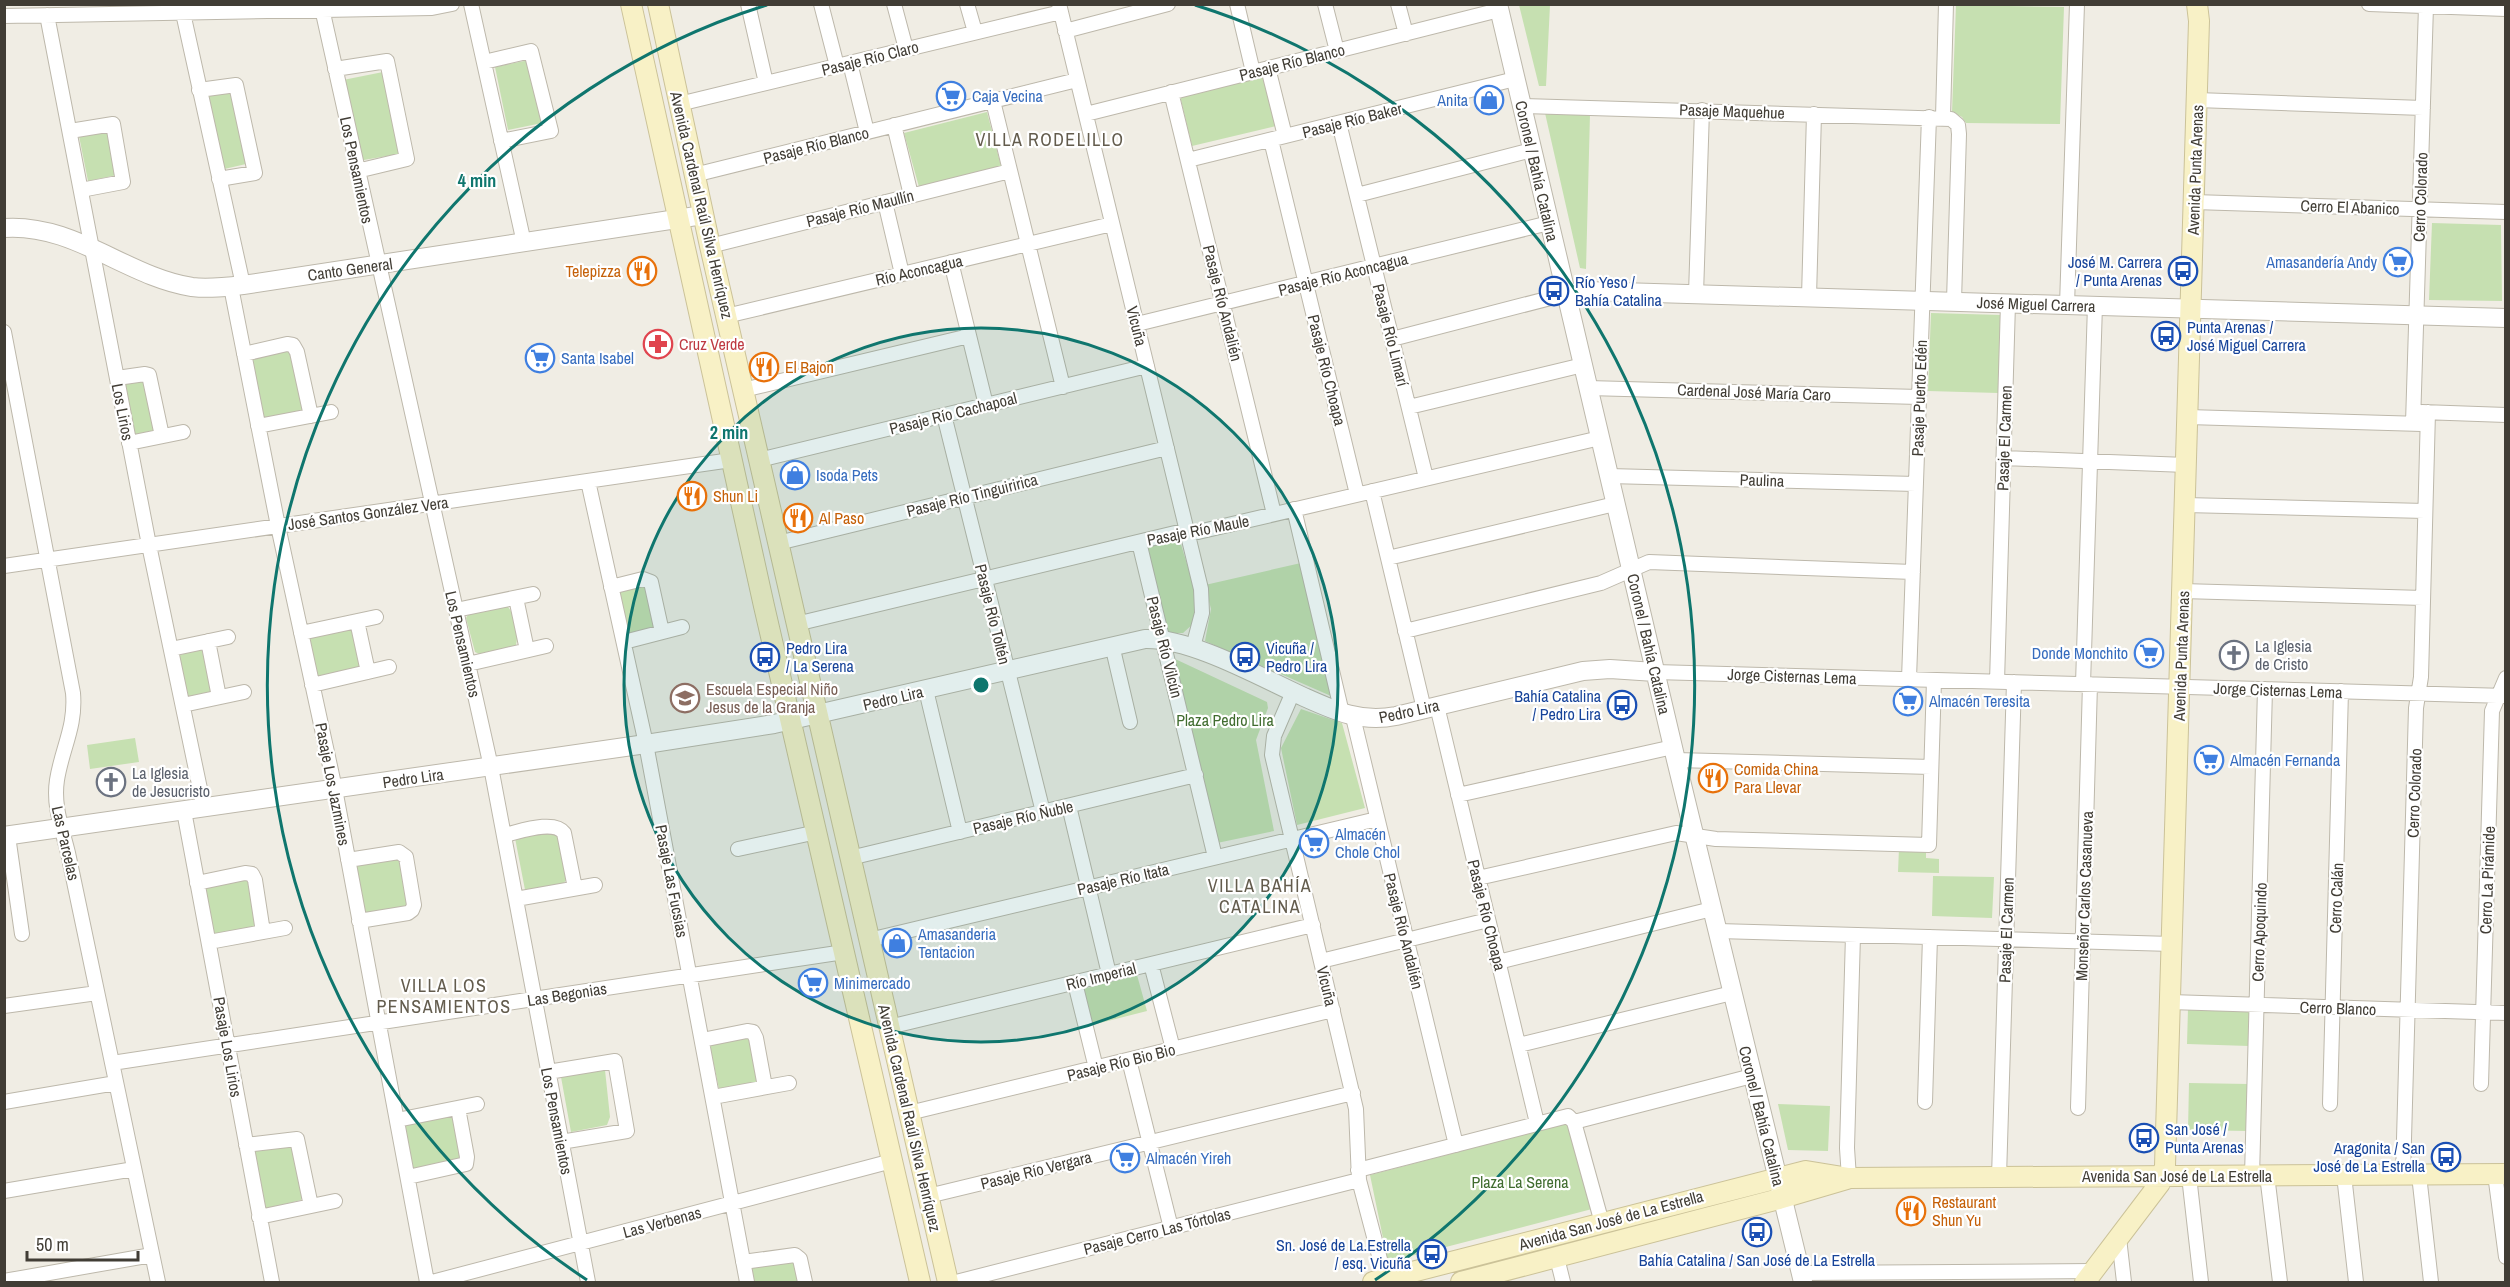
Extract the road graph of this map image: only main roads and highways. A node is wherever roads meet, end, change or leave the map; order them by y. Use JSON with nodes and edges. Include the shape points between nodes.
{"nodes":[{"id":1,"x":631,"y":4,"type":"edge"},
{"id":2,"x":658,"y":4,"type":"edge"},
{"id":3,"x":2197,"y":4,"type":"edge"},
{"id":4,"x":2500,"y":1174,"type":"edge"},
{"id":5,"x":2163,"y":1176,"type":"junction"},
{"id":6,"x":1849,"y":1178,"type":"junction"},
{"id":7,"x":2089,"y":1277,"type":"edge"},
{"id":8,"x":1381,"y":1281,"type":"edge"},
{"id":9,"x":920,"y":1282,"type":"edge"},
{"id":10,"x":948,"y":1282,"type":"edge"},
{"id":11,"x":1461,"y":1282,"type":"edge"}],
"edges":[{"from":1,"to":9,"type":"main road","name":"Avenida Cardenal Raúl Silva Henríquez","via":[[731,460]]},
{"from":2,"to":10,"type":"main road","name":"Avenida Cardenal Raúl Silva Henríquez"},
{"from":3,"to":5,"type":"main road","name":"Avenida Punta Arenas"},
{"from":4,"to":5,"type":"main road","name":"Avenida San José de La Estrella"},
{"from":5,"to":6,"type":"main road","name":"Avenida San José de La Estrella"},
{"from":5,"to":7,"type":"main road","name":"Avenida Punta Arenas"},
{"from":6,"to":8,"type":"main road","name":"Avenida San José de La Estrella","via":[[1806,1171]]},
{"from":6,"to":11,"type":"main road","name":"Avenida San José de La Estrella"}]}
